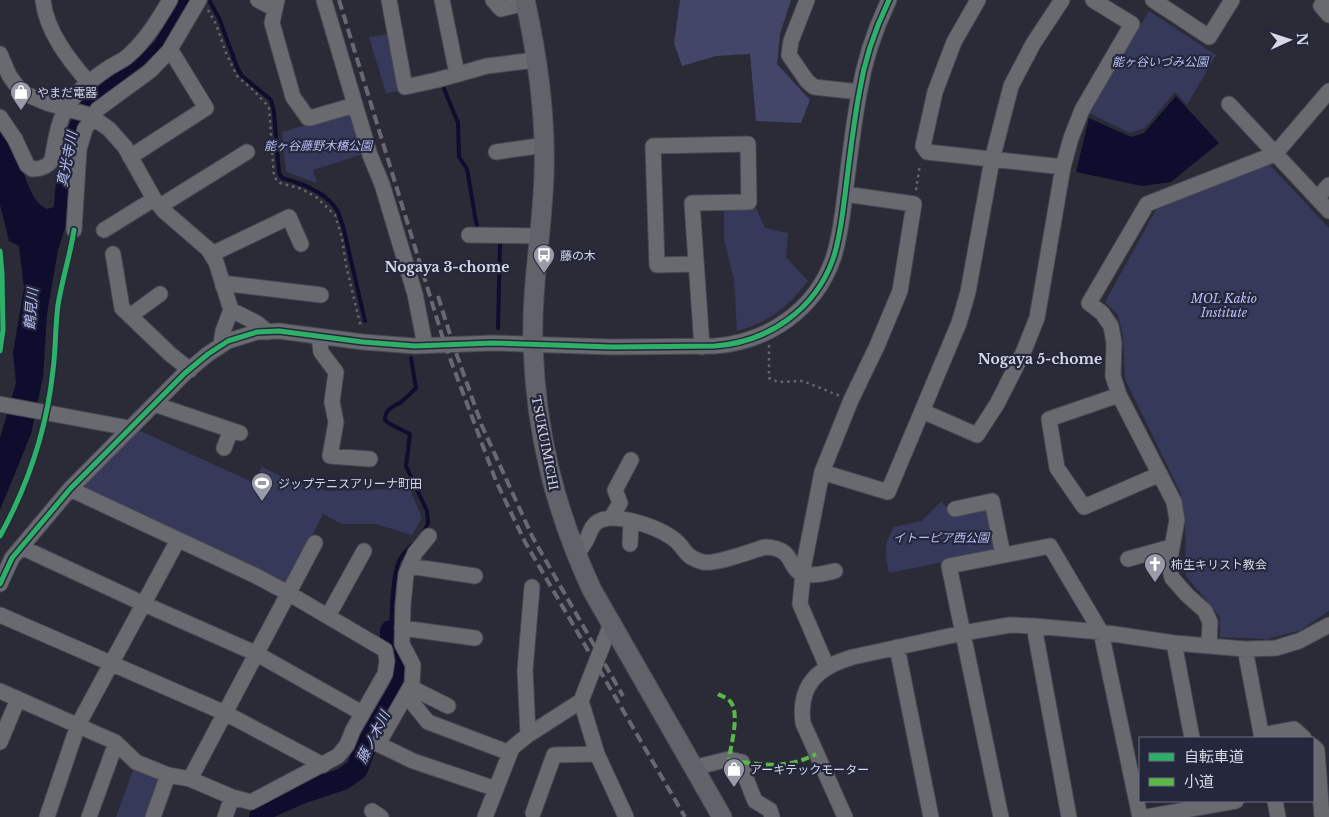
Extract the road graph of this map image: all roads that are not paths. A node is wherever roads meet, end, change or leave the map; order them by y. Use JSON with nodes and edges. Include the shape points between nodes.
{"nodes":[{"id":1,"x":43,"y":0,"type":"edge"},
{"id":2,"x":170,"y":0,"type":"edge"},
{"id":3,"x":258,"y":0,"type":"edge"},
{"id":4,"x":324,"y":0,"type":"edge"},
{"id":5,"x":388,"y":0,"type":"edge"},
{"id":6,"x":442,"y":0,"type":"edge"},
{"id":7,"x":493,"y":0,"type":"edge"},
{"id":8,"x":806,"y":0,"type":"edge"},
{"id":9,"x":889,"y":0,"type":"edge"},
{"id":10,"x":978,"y":0,"type":"edge"},
{"id":11,"x":1062,"y":0,"type":"edge"},
{"id":12,"x":1094,"y":0,"type":"edge"},
{"id":13,"x":1153,"y":0,"type":"edge"},
{"id":14,"x":1232,"y":0,"type":"edge"},
{"id":15,"x":1325,"y":0,"type":"edge"},
{"id":16,"x":526,"y":2,"type":"edge"},
{"id":17,"x":203,"y":4,"type":"edge"},
{"id":18,"x":276,"y":5,"type":"edge"},
{"id":19,"x":1329,"y":16,"type":"edge"},
{"id":20,"x":169,"y":51,"type":"junction"},
{"id":21,"x":0,"y":54,"type":"edge"},
{"id":22,"x":536,"y":60,"type":"junction"},
{"id":23,"x":457,"y":74,"type":"junction"},
{"id":24,"x":89,"y":83,"type":"junction"},
{"id":25,"x":859,"y":92,"type":"junction"},
{"id":26,"x":1329,"y":92,"type":"edge"},
{"id":27,"x":1228,"y":104,"type":"dead end"},
{"id":28,"x":355,"y":105,"type":"junction"},
{"id":29,"x":67,"y":109,"type":"junction"},
{"id":30,"x":91,"y":116,"type":"junction"},
{"id":31,"x":0,"y":117,"type":"edge"},
{"id":32,"x":544,"y":145,"type":"junction"},
{"id":33,"x":247,"y":152,"type":"dead end"},
{"id":34,"x":496,"y":152,"type":"dead end"},
{"id":35,"x":1275,"y":154,"type":"junction"},
{"id":36,"x":130,"y":157,"type":"junction"},
{"id":37,"x":992,"y":160,"type":"junction"},
{"id":38,"x":1063,"y":167,"type":"junction"},
{"id":39,"x":1329,"y":185,"type":"edge"},
{"id":40,"x":845,"y":194,"type":"junction"},
{"id":41,"x":1317,"y":198,"type":"junction"},
{"id":42,"x":157,"y":202,"type":"junction"},
{"id":43,"x":1329,"y":211,"type":"edge"},
{"id":44,"x":74,"y":230,"type":"dead end"},
{"id":45,"x":104,"y":230,"type":"dead end"},
{"id":46,"x":469,"y":235,"type":"dead end"},
{"id":47,"x":539,"y":236,"type":"junction"},
{"id":48,"x":301,"y":244,"type":"dead end"},
{"id":49,"x":113,"y":254,"type":"dead end"},
{"id":50,"x":212,"y":254,"type":"junction"},
{"id":51,"x":696,"y":264,"type":"junction"},
{"id":52,"x":223,"y":286,"type":"junction"},
{"id":53,"x":160,"y":294,"type":"dead end"},
{"id":54,"x":321,"y":295,"type":"dead end"},
{"id":55,"x":231,"y":310,"type":"junction"},
{"id":56,"x":130,"y":316,"type":"junction"},
{"id":57,"x":268,"y":332,"type":"junction"},
{"id":58,"x":319,"y":337,"type":"junction"},
{"id":59,"x":221,"y":344,"type":"junction"},
{"id":60,"x":533,"y":344,"type":"junction"},
{"id":61,"x":425,"y":345,"type":"junction"},
{"id":62,"x":702,"y":347,"type":"junction"},
{"id":63,"x":190,"y":370,"type":"junction"},
{"id":64,"x":1119,"y":395,"type":"junction"},
{"id":65,"x":0,"y":404,"type":"edge"},
{"id":66,"x":154,"y":404,"type":"junction"},
{"id":67,"x":922,"y":411,"type":"junction"},
{"id":68,"x":129,"y":428,"type":"junction"},
{"id":69,"x":224,"y":448,"type":"dead end"},
{"id":70,"x":370,"y":459,"type":"dead end"},
{"id":71,"x":630,"y":460,"type":"dead end"},
{"id":72,"x":822,"y":472,"type":"junction"},
{"id":73,"x":1160,"y":474,"type":"junction"},
{"id":74,"x":70,"y":489,"type":"junction"},
{"id":75,"x":955,"y":509,"type":"dead end"},
{"id":76,"x":611,"y":518,"type":"junction"},
{"id":77,"x":631,"y":521,"type":"junction"},
{"id":78,"x":429,"y":536,"type":"dead end"},
{"id":79,"x":178,"y":540,"type":"junction"},
{"id":80,"x":315,"y":543,"type":"dead end"},
{"id":81,"x":630,"y":544,"type":"dead end"},
{"id":82,"x":21,"y":547,"type":"junction"},
{"id":83,"x":1171,"y":547,"type":"junction"},
{"id":84,"x":364,"y":551,"type":"dead end"},
{"id":85,"x":1003,"y":554,"type":"junction"},
{"id":86,"x":576,"y":555,"type":"junction"},
{"id":87,"x":1128,"y":560,"type":"dead end"},
{"id":88,"x":409,"y":566,"type":"junction"},
{"id":89,"x":835,"y":571,"type":"dead end"},
{"id":90,"x":802,"y":574,"type":"junction"},
{"id":91,"x":475,"y":576,"type":"dead end"},
{"id":92,"x":0,"y":584,"type":"edge"},
{"id":93,"x":532,"y":587,"type":"dead end"},
{"id":94,"x":288,"y":593,"type":"junction"},
{"id":95,"x":144,"y":604,"type":"junction"},
{"id":96,"x":0,"y":615,"type":"edge"},
{"id":97,"x":328,"y":616,"type":"junction"},
{"id":98,"x":611,"y":624,"type":"junction"},
{"id":99,"x":1329,"y":624,"type":"edge"},
{"id":100,"x":1034,"y":626,"type":"junction"},
{"id":101,"x":402,"y":628,"type":"junction"},
{"id":102,"x":1101,"y":632,"type":"junction"},
{"id":103,"x":962,"y":633,"type":"junction"},
{"id":104,"x":475,"y":638,"type":"dead end"},
{"id":105,"x":1174,"y":643,"type":"junction"},
{"id":106,"x":1208,"y":646,"type":"junction"},
{"id":107,"x":897,"y":647,"type":"junction"},
{"id":108,"x":394,"y":649,"type":"junction"},
{"id":109,"x":1245,"y":649,"type":"junction"},
{"id":110,"x":257,"y":654,"type":"junction"},
{"id":111,"x":112,"y":663,"type":"junction"},
{"id":112,"x":827,"y":667,"type":"junction"},
{"id":113,"x":0,"y":691,"type":"edge"},
{"id":114,"x":408,"y":691,"type":"junction"},
{"id":115,"x":18,"y":699,"type":"junction"},
{"id":116,"x":581,"y":702,"type":"junction"},
{"id":117,"x":448,"y":706,"type":"dead end"},
{"id":118,"x":225,"y":713,"type":"junction"},
{"id":119,"x":362,"y":713,"type":"junction"},
{"id":120,"x":78,"y":725,"type":"junction"},
{"id":121,"x":528,"y":735,"type":"junction"},
{"id":122,"x":1192,"y":737,"type":"edge"},
{"id":123,"x":1262,"y":737,"type":"edge"},
{"id":124,"x":1303,"y":737,"type":"edge"},
{"id":125,"x":0,"y":742,"type":"edge"},
{"id":126,"x":116,"y":743,"type":"junction"},
{"id":127,"x":1314,"y":747,"type":"edge"},
{"id":128,"x":510,"y":753,"type":"junction"},
{"id":129,"x":597,"y":754,"type":"junction"},
{"id":130,"x":323,"y":765,"type":"junction"},
{"id":131,"x":694,"y":768,"type":"junction"},
{"id":132,"x":168,"y":775,"type":"junction"},
{"id":133,"x":190,"y":779,"type":"junction"},
{"id":134,"x":496,"y":788,"type":"junction"},
{"id":135,"x":232,"y":797,"type":"junction"},
{"id":136,"x":1226,"y":802,"type":"edge"},
{"id":137,"x":1274,"y":802,"type":"edge"},
{"id":138,"x":1205,"y":804,"type":"edge"},
{"id":139,"x":533,"y":813,"type":"dead end"},
{"id":140,"x":47,"y":817,"type":"edge"},
{"id":141,"x":89,"y":817,"type":"edge"},
{"id":142,"x":153,"y":817,"type":"edge"},
{"id":143,"x":224,"y":817,"type":"edge"},
{"id":144,"x":485,"y":817,"type":"edge"},
{"id":145,"x":626,"y":817,"type":"edge"},
{"id":146,"x":722,"y":817,"type":"edge"},
{"id":147,"x":772,"y":817,"type":"edge"},
{"id":148,"x":845,"y":817,"type":"edge"},
{"id":149,"x":931,"y":817,"type":"edge"},
{"id":150,"x":1001,"y":817,"type":"edge"},
{"id":151,"x":1069,"y":817,"type":"edge"},
{"id":152,"x":1140,"y":817,"type":"edge"},
{"id":153,"x":1146,"y":817,"type":"edge"},
{"id":154,"x":1278,"y":817,"type":"edge"},
{"id":155,"x":1322,"y":817,"type":"edge"}],
"edges":[{"from":1,"to":24,"type":"street","via":[[46,19],[52,30]]},
{"from":2,"to":24,"type":"street","via":[[152,32],[128,56]]},
{"from":3,"to":18,"type":"street"},
{"from":4,"to":28,"type":"street"},
{"from":5,"to":23,"type":"street","via":[[405,87]]},
{"from":6,"to":23,"type":"street"},
{"from":7,"to":16,"type":"street","via":[[501,9]]},
{"from":8,"to":25,"type":"street","via":[[789,55],[814,86]]},
{"from":9,"to":25,"type":"street","via":[[869,50]]},
{"from":10,"to":37,"type":"street","via":[[954,42],[936,92],[923,144],[927,152]]},
{"from":11,"to":37,"type":"street","via":[[1033,44],[1011,86]]},
{"from":12,"to":38,"type":"street","via":[[1132,24],[1082,110]]},
{"from":13,"to":14,"type":"street","via":[[1209,37]]},
{"from":15,"to":19,"type":"street","via":[[1321,6]]},
{"from":16,"to":22,"type":"main road","name":"TSUKUIMICHI"},
{"from":17,"to":20,"type":"street"},
{"from":18,"to":28,"type":"street","via":[[272,23],[293,96],[308,118]]},
{"from":20,"to":30,"type":"street","via":[[150,71]]},
{"from":20,"to":36,"type":"street","via":[[206,108]]},
{"from":21,"to":29,"type":"street","via":[[21,92]]},
{"from":22,"to":23,"type":"street","via":[[487,66]]},
{"from":22,"to":32,"type":"main road","name":"TSUKUIMICHI"},
{"from":24,"to":29,"type":"street","via":[[75,95]]},
{"from":25,"to":40,"type":"street"},
{"from":26,"to":35,"type":"street"},
{"from":27,"to":35,"type":"street"},
{"from":28,"to":61,"type":"street","via":[[415,294]]},
{"from":29,"to":30,"type":"street"},
{"from":29,"to":31,"type":"street","via":[[58,125],[52,160],[40,169],[27,165]]},
{"from":30,"to":36,"type":"street","via":[[109,129]]},
{"from":30,"to":44,"type":"street","via":[[81,139]]},
{"from":32,"to":34,"type":"street"},
{"from":32,"to":47,"type":"main road","name":"TSUKUIMICHI"},
{"from":33,"to":42,"type":"street"},
{"from":35,"to":41,"type":"street"},
{"from":35,"to":64,"type":"street","via":[[1147,204],[1088,303],[1102,313],[1111,326],[1114,343],[1112,376]]},
{"from":36,"to":42,"type":"street"},
{"from":37,"to":38,"type":"street"},
{"from":37,"to":67,"type":"street","via":[[968,292],[959,323]]},
{"from":38,"to":67,"type":"street","via":[[1037,318],[997,404],[977,434]]},
{"from":39,"to":41,"type":"street"},
{"from":40,"to":62,"type":"street","via":[[833,259],[810,300],[769,332],[731,345]]},
{"from":40,"to":72,"type":"street","via":[[914,204],[900,290]]},
{"from":41,"to":43,"type":"street"},
{"from":42,"to":45,"type":"street"},
{"from":42,"to":50,"type":"street"},
{"from":46,"to":47,"type":"street"},
{"from":47,"to":60,"type":"main road","name":"TSUKUIMICHI"},
{"from":48,"to":50,"type":"street","via":[[300,226],[289,217]]},
{"from":49,"to":56,"type":"street","via":[[122,308]]},
{"from":50,"to":52,"type":"street"},
{"from":51,"to":51,"type":"street","via":[[657,265],[653,146],[748,144],[749,202],[692,203]]},
{"from":51,"to":62,"type":"street"},
{"from":52,"to":54,"type":"street","via":[[230,284]]},
{"from":52,"to":55,"type":"street"},
{"from":53,"to":56,"type":"street"},
{"from":55,"to":57,"type":"street"},
{"from":55,"to":59,"type":"street"},
{"from":56,"to":63,"type":"street"},
{"from":57,"to":58,"type":"street"},
{"from":57,"to":59,"type":"street","via":[[257,332]]},
{"from":58,"to":61,"type":"street"},
{"from":58,"to":70,"type":"street","via":[[321,352],[336,372],[332,402],[336,422],[330,456]]},
{"from":59,"to":63,"type":"street"},
{"from":60,"to":61,"type":"street"},
{"from":60,"to":62,"type":"street"},
{"from":60,"to":86,"type":"main road","name":"TSUKUIMICHI","via":[[544,449],[554,491]]},
{"from":63,"to":66,"type":"street"},
{"from":64,"to":73,"type":"street"},
{"from":64,"to":73,"type":"street","via":[[1049,419],[1057,468],[1084,507]]},
{"from":65,"to":68,"type":"street"},
{"from":66,"to":68,"type":"street"},
{"from":66,"to":69,"type":"street","via":[[235,432]]},
{"from":67,"to":72,"type":"street","via":[[888,492]]},
{"from":68,"to":74,"type":"street"},
{"from":71,"to":76,"type":"street","via":[[616,490],[620,503]]},
{"from":72,"to":90,"type":"street"},
{"from":73,"to":83,"type":"street","via":[[1174,502],[1177,520]]},
{"from":74,"to":79,"type":"street"},
{"from":74,"to":82,"type":"street"},
{"from":75,"to":85,"type":"street","via":[[992,501]]},
{"from":76,"to":77,"type":"street"},
{"from":76,"to":86,"type":"street","via":[[597,522],[590,529]]},
{"from":77,"to":81,"type":"street"},
{"from":77,"to":90,"type":"street","via":[[652,526],[670,536],[689,557],[704,562],[765,547],[780,549],[787,554]]},
{"from":78,"to":88,"type":"street"},
{"from":79,"to":94,"type":"street"},
{"from":79,"to":95,"type":"street"},
{"from":80,"to":94,"type":"street"},
{"from":82,"to":92,"type":"street"},
{"from":82,"to":95,"type":"street"},
{"from":83,"to":87,"type":"street"},
{"from":83,"to":106,"type":"street","via":[[1169,564],[1172,578],[1205,610],[1210,622]]},
{"from":84,"to":97,"type":"street"},
{"from":85,"to":102,"type":"street","via":[[1050,546]]},
{"from":85,"to":103,"type":"street","via":[[949,566]]},
{"from":86,"to":98,"type":"main road","name":"TSUKUIMICHI"},
{"from":88,"to":91,"type":"street"},
{"from":88,"to":101,"type":"street"},
{"from":89,"to":90,"type":"street"},
{"from":90,"to":112,"type":"street","via":[[800,604]]},
{"from":93,"to":121,"type":"street","via":[[525,670]]},
{"from":94,"to":97,"type":"street"},
{"from":94,"to":110,"type":"street"},
{"from":95,"to":110,"type":"street"},
{"from":95,"to":111,"type":"street"},
{"from":96,"to":111,"type":"street"},
{"from":97,"to":108,"type":"street","via":[[385,650]]},
{"from":98,"to":116,"type":"street"},
{"from":98,"to":131,"type":"main road","name":"TSUKUIMICHI"},
{"from":99,"to":109,"type":"street","via":[[1299,641],[1276,648]]},
{"from":100,"to":102,"type":"street"},
{"from":100,"to":103,"type":"street","via":[[1010,625]]},
{"from":100,"to":151,"type":"street"},
{"from":101,"to":104,"type":"street"},
{"from":101,"to":108,"type":"street"},
{"from":102,"to":105,"type":"street"},
{"from":102,"to":152,"type":"street"},
{"from":103,"to":107,"type":"street"},
{"from":103,"to":150,"type":"street"},
{"from":105,"to":106,"type":"street"},
{"from":105,"to":122,"type":"street"},
{"from":106,"to":109,"type":"street"},
{"from":107,"to":112,"type":"street","via":[[852,656]]},
{"from":107,"to":149,"type":"street"},
{"from":108,"to":114,"type":"street","via":[[412,665],[413,679]]},
{"from":108,"to":119,"type":"street","via":[[385,674]]},
{"from":109,"to":123,"type":"street"},
{"from":110,"to":118,"type":"street"},
{"from":110,"to":119,"type":"street"},
{"from":111,"to":118,"type":"street"},
{"from":111,"to":120,"type":"street"},
{"from":112,"to":148,"type":"street","via":[[805,691],[802,711],[806,731]]},
{"from":113,"to":115,"type":"street"},
{"from":114,"to":117,"type":"street"},
{"from":114,"to":128,"type":"street","via":[[428,722]]},
{"from":114,"to":134,"type":"street","via":[[378,744],[413,761]]},
{"from":115,"to":120,"type":"street"},
{"from":115,"to":125,"type":"street"},
{"from":116,"to":121,"type":"street"},
{"from":116,"to":129,"type":"street"},
{"from":118,"to":130,"type":"street"},
{"from":118,"to":133,"type":"street"},
{"from":119,"to":130,"type":"street","via":[[347,745],[338,756]]},
{"from":120,"to":126,"type":"street"},
{"from":120,"to":140,"type":"street"},
{"from":121,"to":128,"type":"street"},
{"from":123,"to":124,"type":"street","via":[[1294,729]]},
{"from":126,"to":132,"type":"street","via":[[136,762]]},
{"from":126,"to":141,"type":"street"},
{"from":127,"to":155,"type":"street","via":[[1317,750]]},
{"from":128,"to":134,"type":"street"},
{"from":129,"to":139,"type":"street","via":[[554,755]]},
{"from":129,"to":145,"type":"street"},
{"from":130,"to":135,"type":"street","via":[[251,802]]},
{"from":131,"to":146,"type":"main road","name":"TSUKUIMICHI"},
{"from":131,"to":147,"type":"street","via":[[729,758],[742,762],[755,800],[770,810]]},
{"from":132,"to":133,"type":"street"},
{"from":132,"to":142,"type":"street"},
{"from":133,"to":135,"type":"street"},
{"from":134,"to":144,"type":"street"},
{"from":135,"to":143,"type":"street"},
{"from":136,"to":138,"type":"street"},
{"from":137,"to":154,"type":"street"},
{"from":138,"to":153,"type":"street"}]}
